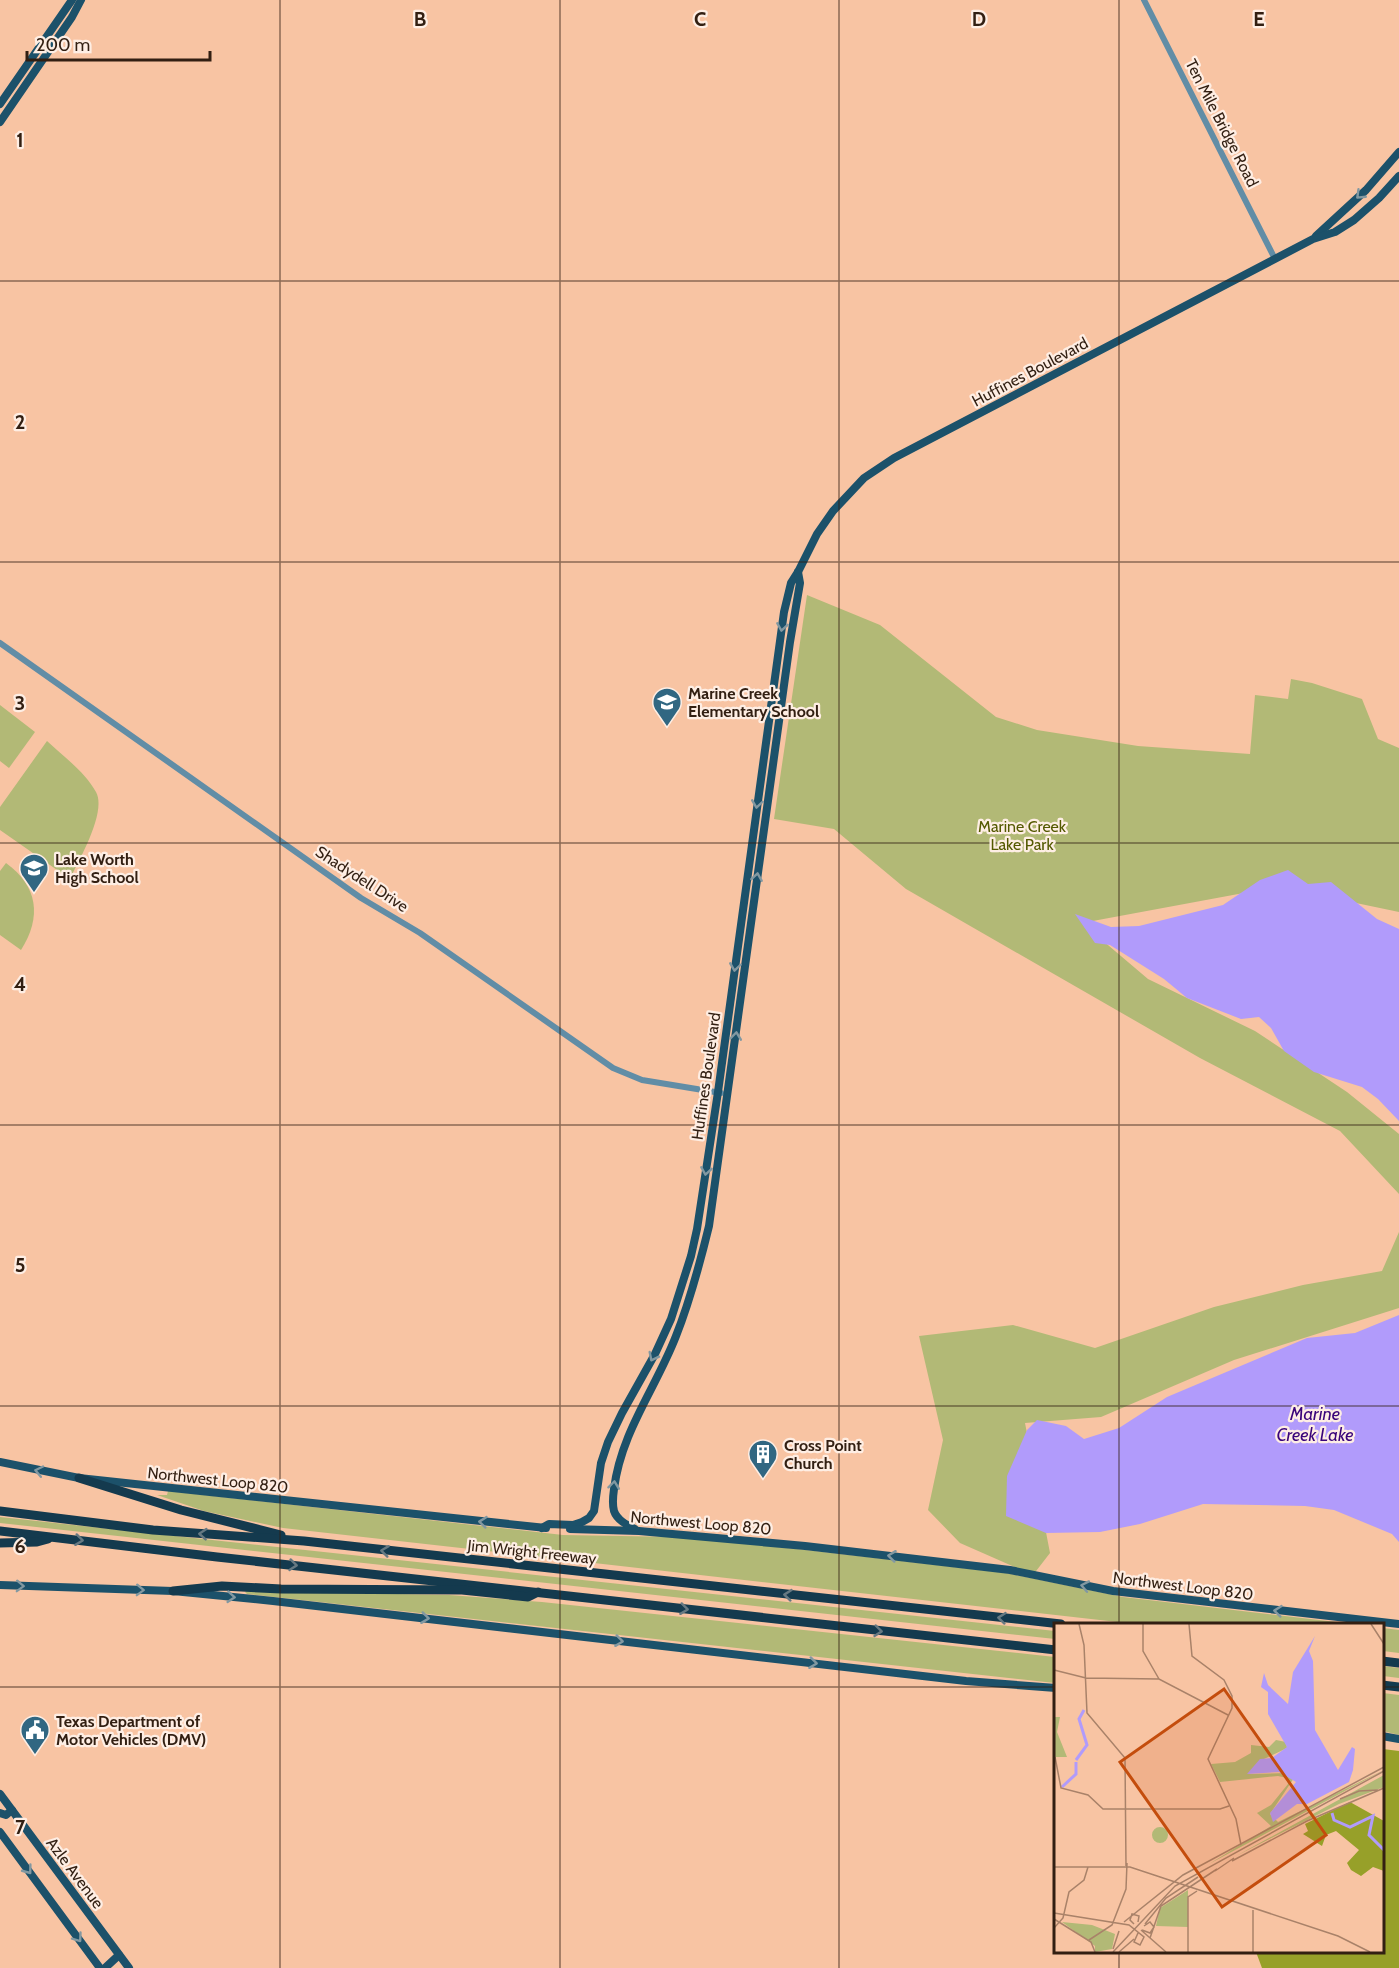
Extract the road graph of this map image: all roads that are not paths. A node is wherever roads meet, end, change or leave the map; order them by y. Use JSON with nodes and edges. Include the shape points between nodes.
{"nodes":[{"id":1,"x":72,"y":0,"type":"edge"},
{"id":2,"x":81,"y":0,"type":"edge"},
{"id":3,"x":1143,"y":0,"type":"edge"},
{"id":4,"x":0,"y":104,"type":"edge"},
{"id":5,"x":0,"y":122,"type":"edge"},
{"id":6,"x":1399,"y":152,"type":"edge"},
{"id":7,"x":1399,"y":176,"type":"edge"},
{"id":8,"x":1313,"y":239,"type":"junction"},
{"id":9,"x":1275,"y":259,"type":"junction"},
{"id":10,"x":798,"y":572,"type":"junction"},
{"id":11,"x":0,"y":643,"type":"edge"},
{"id":12,"x":718,"y":1092,"type":"junction"},
{"id":13,"x":728,"y":1094,"type":"junction"},
{"id":14,"x":691,"y":1256,"type":"junction"},
{"id":15,"x":702,"y":1259,"type":"junction"},
{"id":16,"x":622,"y":1413,"type":"junction"},
{"id":17,"x":635,"y":1420,"type":"junction"},
{"id":18,"x":0,"y":1462,"type":"edge"},
{"id":19,"x":79,"y":1478,"type":"junction"},
{"id":20,"x":0,"y":1511,"type":"edge"},
{"id":21,"x":542,"y":1528,"type":"junction"},
{"id":22,"x":0,"y":1531,"type":"edge"},
{"id":23,"x":639,"y":1531,"type":"junction"},
{"id":24,"x":54,"y":1537,"type":"junction"},
{"id":25,"x":304,"y":1541,"type":"junction"},
{"id":26,"x":0,"y":1543,"type":"edge"},
{"id":27,"x":0,"y":1585,"type":"edge"},
{"id":28,"x":173,"y":1591,"type":"junction"},
{"id":29,"x":538,"y":1592,"type":"junction"},
{"id":30,"x":1054,"y":1623,"type":"edge"},
{"id":31,"x":1399,"y":1624,"type":"edge"},
{"id":32,"x":1054,"y":1650,"type":"edge"},
{"id":33,"x":1384,"y":1661,"type":"edge"},
{"id":34,"x":1399,"y":1663,"type":"edge"},
{"id":35,"x":1384,"y":1685,"type":"edge"},
{"id":36,"x":1399,"y":1687,"type":"edge"},
{"id":37,"x":1054,"y":1688,"type":"edge"},
{"id":38,"x":1384,"y":1736,"type":"edge"},
{"id":39,"x":1399,"y":1739,"type":"edge"},
{"id":40,"x":0,"y":1794,"type":"edge"},
{"id":41,"x":12,"y":1810,"type":"junction"},
{"id":42,"x":0,"y":1813,"type":"edge"},
{"id":43,"x":0,"y":1832,"type":"edge"},
{"id":44,"x":119,"y":1955,"type":"junction"},
{"id":45,"x":102,"y":1968,"type":"edge"},
{"id":46,"x":129,"y":1968,"type":"edge"}],
"edges":[{"from":1,"to":4,"type":"main road"},
{"from":2,"to":5,"type":"main road"},
{"from":3,"to":9,"type":"street","name":"Ten Mile Bridge Road"},
{"from":6,"to":8,"type":"main road","name":"Huffines Boulevard","one_way":true,"via":[[1366,190]]},
{"from":7,"to":8,"type":"main road","name":"Huffines Boulevard","via":[[1354,220]]},
{"from":8,"to":9,"type":"main road","name":"Huffines Boulevard"},
{"from":9,"to":10,"type":"main road","name":"Huffines Boulevard","via":[[894,458],[864,478],[833,511]]},
{"from":10,"to":12,"type":"main road","name":"Huffines Boulevard","one_way":true,"via":[[791,583],[780,640]]},
{"from":13,"to":10,"type":"main road","name":"Huffines Boulevard","one_way":true,"via":[[800,584]]},
{"from":11,"to":12,"type":"street","name":"Shadydell Drive","via":[[353,892],[420,933],[613,1068],[642,1080]]},
{"from":12,"to":13,"type":"street","name":"Shadydell Drive"},
{"from":12,"to":14,"type":"main road","name":"Huffines Boulevard","one_way":true},
{"from":13,"to":15,"type":"main road","name":"Huffines Boulevard"},
{"from":14,"to":15,"type":"main road"},
{"from":14,"to":16,"type":"main road","name":"Huffines Boulevard","one_way":true,"via":[[667,1328]]},
{"from":15,"to":17,"type":"main road","name":"Huffines Boulevard","via":[[676,1337]]},
{"from":16,"to":17,"type":"main road"},
{"from":16,"to":21,"type":"main road","name":"Huffines Boulevard","via":[[601,1463],[594,1511],[573,1525],[549,1524]]},
{"from":23,"to":17,"type":"main road","name":"Huffines Boulevard","one_way":true,"via":[[623,1523],[612,1503],[616,1471]]},
{"from":19,"to":18,"type":"main road","name":"Northwest Loop 820","one_way":true},
{"from":21,"to":19,"type":"main road","name":"Northwest Loop 820","one_way":true},
{"from":19,"to":25,"type":"highway","via":[[181,1510]]},
{"from":25,"to":20,"type":"highway","name":"Jim Wright Freeway","one_way":true,"via":[[153,1530]]},
{"from":21,"to":23,"type":"main road","name":"Northwest Loop 820"},
{"from":22,"to":24,"type":"highway"},
{"from":31,"to":23,"type":"main road","name":"Northwest Loop 820","one_way":true,"via":[[1113,1592],[1010,1569]]},
{"from":24,"to":26,"type":"highway","via":[[37,1542]]},
{"from":24,"to":29,"type":"highway","one_way":true},
{"from":30,"to":25,"type":"highway","name":"Jim Wright Freeway","one_way":true},
{"from":27,"to":28,"type":"main road","one_way":true},
{"from":28,"to":29,"type":"highway","via":[[222,1586],[462,1590],[528,1597]]},
{"from":28,"to":37,"type":"main road","one_way":true},
{"from":29,"to":32,"type":"highway","one_way":true},
{"from":33,"to":34,"type":"highway"},
{"from":35,"to":36,"type":"highway"},
{"from":38,"to":39,"type":"main road"},
{"from":40,"to":41,"type":"main road","name":"Azle Avenue"},
{"from":41,"to":42,"type":"main road","via":[[6,1815]]},
{"from":41,"to":44,"type":"main road","name":"Azle Avenue"},
{"from":43,"to":45,"type":"main road","one_way":true},
{"from":44,"to":45,"type":"main road"},
{"from":44,"to":46,"type":"main road","name":"Azle Avenue"}]}
